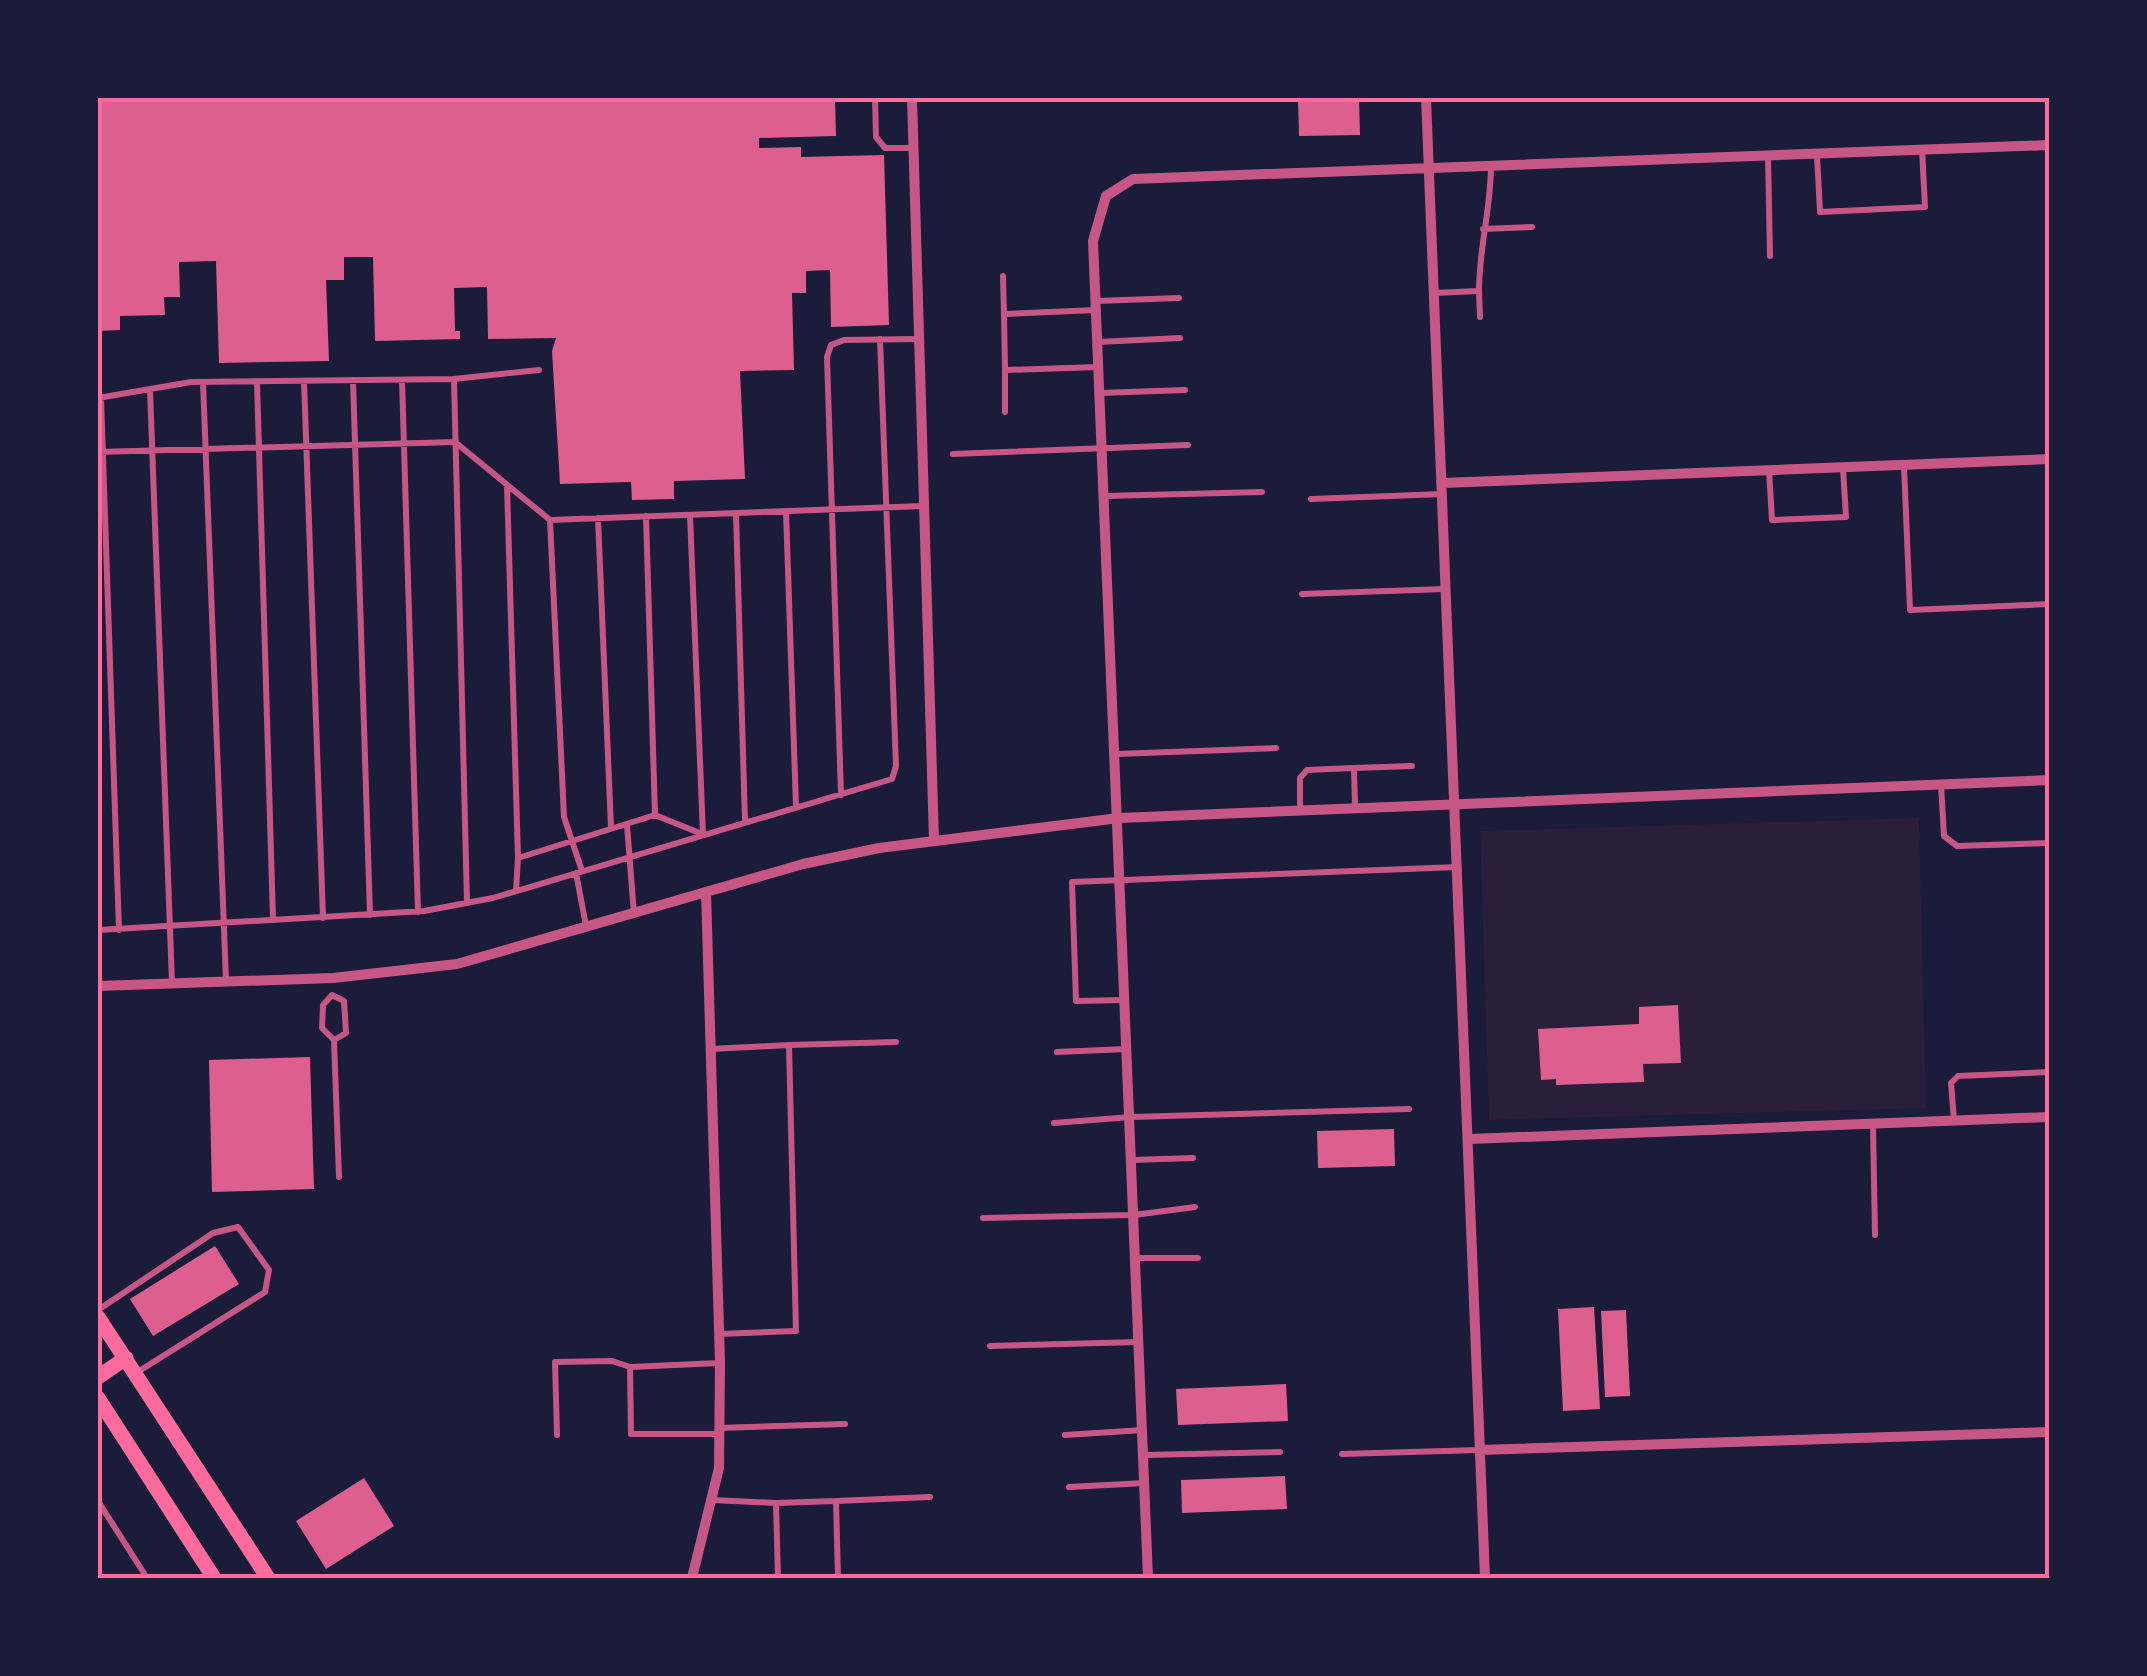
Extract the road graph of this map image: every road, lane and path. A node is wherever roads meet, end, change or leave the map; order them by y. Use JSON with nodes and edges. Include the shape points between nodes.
{"nodes":[{"id":1,"x":875,"y":98,"type":"edge"},
{"id":2,"x":912,"y":98,"type":"edge"},
{"id":3,"x":1426,"y":98,"type":"edge"},
{"id":4,"x":2050,"y":145,"type":"edge"},
{"id":5,"x":914,"y":148,"type":"junction"},
{"id":6,"x":1922,"y":150,"type":"junction"},
{"id":7,"x":1817,"y":154,"type":"junction"},
{"id":8,"x":1768,"y":155,"type":"junction"},
{"id":9,"x":1492,"y":166,"type":"junction"},
{"id":10,"x":1428,"y":168,"type":"junction"},
{"id":11,"x":1532,"y":227,"type":"dead end"},
{"id":12,"x":1483,"y":229,"type":"junction"},
{"id":13,"x":1770,"y":256,"type":"dead end"},
{"id":14,"x":1002,"y":276,"type":"dead end"},
{"id":15,"x":1479,"y":291,"type":"junction"},
{"id":16,"x":1434,"y":293,"type":"junction"},
{"id":17,"x":1179,"y":298,"type":"dead end"},
{"id":18,"x":1096,"y":305,"type":"junction"},
{"id":19,"x":1004,"y":314,"type":"junction"},
{"id":20,"x":1480,"y":317,"type":"dead end"},
{"id":21,"x":1180,"y":338,"type":"dead end"},
{"id":22,"x":919,"y":339,"type":"junction"},
{"id":23,"x":880,"y":340,"type":"junction"},
{"id":24,"x":1098,"y":342,"type":"junction"},
{"id":25,"x":1099,"y":367,"type":"junction"},
{"id":26,"x":538,"y":370,"type":"dead end"},
{"id":27,"x":1005,"y":370,"type":"junction"},
{"id":28,"x":353,"y":380,"type":"junction"},
{"id":29,"x":402,"y":380,"type":"junction"},
{"id":30,"x":454,"y":380,"type":"junction"},
{"id":31,"x":304,"y":381,"type":"junction"},
{"id":32,"x":203,"y":382,"type":"junction"},
{"id":33,"x":256,"y":382,"type":"junction"},
{"id":34,"x":150,"y":389,"type":"junction"},
{"id":35,"x":1186,"y":390,"type":"dead end"},
{"id":36,"x":1100,"y":393,"type":"junction"},
{"id":37,"x":99,"y":398,"type":"edge"},
{"id":38,"x":1005,"y":412,"type":"dead end"},
{"id":39,"x":455,"y":442,"type":"junction"},
{"id":40,"x":403,"y":443,"type":"junction"},
{"id":41,"x":356,"y":445,"type":"junction"},
{"id":42,"x":1188,"y":445,"type":"dead end"},
{"id":43,"x":309,"y":446,"type":"junction"},
{"id":44,"x":258,"y":448,"type":"junction"},
{"id":45,"x":1102,"y":448,"type":"junction"},
{"id":46,"x":205,"y":449,"type":"junction"},
{"id":47,"x":155,"y":450,"type":"junction"},
{"id":48,"x":100,"y":452,"type":"edge"},
{"id":49,"x":953,"y":454,"type":"dead end"},
{"id":50,"x":2050,"y":458,"type":"edge"},
{"id":51,"x":1904,"y":464,"type":"junction"},
{"id":52,"x":1843,"y":467,"type":"junction"},
{"id":53,"x":1768,"y":470,"type":"junction"},
{"id":54,"x":508,"y":485,"type":"junction"},
{"id":55,"x":1444,"y":489,"type":"junction"},
{"id":56,"x":1262,"y":492,"type":"dead end"},
{"id":57,"x":1105,"y":496,"type":"junction"},
{"id":58,"x":1311,"y":498,"type":"dead end"},
{"id":59,"x":924,"y":506,"type":"junction"},
{"id":60,"x":887,"y":507,"type":"junction"},
{"id":61,"x":833,"y":510,"type":"junction"},
{"id":62,"x":786,"y":511,"type":"junction"},
{"id":63,"x":736,"y":513,"type":"junction"},
{"id":64,"x":690,"y":515,"type":"junction"},
{"id":65,"x":646,"y":516,"type":"junction"},
{"id":66,"x":598,"y":518,"type":"junction"},
{"id":67,"x":550,"y":520,"type":"junction"},
{"id":68,"x":1448,"y":589,"type":"junction"},
{"id":69,"x":1302,"y":594,"type":"dead end"},
{"id":70,"x":2050,"y":604,"type":"edge"},
{"id":71,"x":1276,"y":748,"type":"dead end"},
{"id":72,"x":1116,"y":754,"type":"junction"},
{"id":73,"x":1412,"y":766,"type":"dead end"},
{"id":74,"x":1354,"y":768,"type":"junction"},
{"id":75,"x":2050,"y":780,"type":"edge"},
{"id":76,"x":1940,"y":784,"type":"junction"},
{"id":77,"x":841,"y":795,"type":"junction"},
{"id":78,"x":1456,"y":805,"type":"junction"},
{"id":79,"x":796,"y":807,"type":"junction"},
{"id":80,"x":1355,"y":808,"type":"junction"},
{"id":81,"x":1300,"y":811,"type":"junction"},
{"id":82,"x":655,"y":816,"type":"junction"},
{"id":83,"x":1120,"y":818,"type":"junction"},
{"id":84,"x":745,"y":822,"type":"junction"},
{"id":85,"x":627,"y":824,"type":"junction"},
{"id":86,"x":611,"y":828,"type":"junction"},
{"id":87,"x":702,"y":835,"type":"junction"},
{"id":88,"x":574,"y":837,"type":"junction"},
{"id":89,"x":934,"y":841,"type":"junction"},
{"id":90,"x":2050,"y":843,"type":"edge"},
{"id":91,"x":630,"y":857,"type":"junction"},
{"id":92,"x":518,"y":858,"type":"junction"},
{"id":93,"x":1459,"y":866,"type":"junction"},
{"id":94,"x":579,"y":872,"type":"junction"},
{"id":95,"x":1122,"y":879,"type":"junction"},
{"id":96,"x":516,"y":891,"type":"junction"},
{"id":97,"x":706,"y":892,"type":"junction"},
{"id":98,"x":466,"y":903,"type":"junction"},
{"id":99,"x":418,"y":912,"type":"junction"},
{"id":100,"x":370,"y":915,"type":"junction"},
{"id":101,"x":634,"y":915,"type":"junction"},
{"id":102,"x":323,"y":918,"type":"junction"},
{"id":103,"x":273,"y":921,"type":"junction"},
{"id":104,"x":222,"y":924,"type":"junction"},
{"id":105,"x":169,"y":927,"type":"junction"},
{"id":106,"x":98,"y":930,"type":"edge"},
{"id":107,"x":119,"y":930,"type":"junction"},
{"id":108,"x":586,"y":930,"type":"junction"},
{"id":109,"x":333,"y":978,"type":"junction"},
{"id":110,"x":226,"y":980,"type":"junction"},
{"id":111,"x":172,"y":983,"type":"junction"},
{"id":112,"x":98,"y":986,"type":"edge"},
{"id":113,"x":332,"y":995,"type":"junction"},
{"id":114,"x":1126,"y":1000,"type":"junction"},
{"id":115,"x":334,"y":1040,"type":"junction"},
{"id":116,"x":896,"y":1042,"type":"dead end"},
{"id":117,"x":789,"y":1044,"type":"junction"},
{"id":118,"x":711,"y":1049,"type":"junction"},
{"id":119,"x":1128,"y":1049,"type":"junction"},
{"id":120,"x":1057,"y":1052,"type":"dead end"},
{"id":121,"x":2050,"y":1072,"type":"edge"},
{"id":122,"x":1409,"y":1109,"type":"dead end"},
{"id":123,"x":1131,"y":1117,"type":"junction"},
{"id":124,"x":2050,"y":1117,"type":"edge"},
{"id":125,"x":1954,"y":1121,"type":"junction"},
{"id":126,"x":1054,"y":1123,"type":"dead end"},
{"id":127,"x":1873,"y":1124,"type":"junction"},
{"id":128,"x":1469,"y":1139,"type":"junction"},
{"id":129,"x":1193,"y":1158,"type":"dead end"},
{"id":130,"x":1132,"y":1160,"type":"junction"},
{"id":131,"x":339,"y":1177,"type":"dead end"},
{"id":132,"x":1195,"y":1207,"type":"dead end"},
{"id":133,"x":1134,"y":1215,"type":"junction"},
{"id":134,"x":983,"y":1218,"type":"dead end"},
{"id":135,"x":1875,"y":1235,"type":"dead end"},
{"id":136,"x":1136,"y":1258,"type":"junction"},
{"id":137,"x":1198,"y":1258,"type":"dead end"},
{"id":138,"x":98,"y":1314,"type":"edge"},
{"id":139,"x":719,"y":1334,"type":"junction"},
{"id":140,"x":1139,"y":1342,"type":"junction"},
{"id":141,"x":990,"y":1346,"type":"dead end"},
{"id":142,"x":126,"y":1358,"type":"junction"},
{"id":143,"x":720,"y":1364,"type":"junction"},
{"id":144,"x":630,"y":1366,"type":"junction"},
{"id":145,"x":136,"y":1372,"type":"junction"},
{"id":146,"x":98,"y":1377,"type":"edge"},
{"id":147,"x":98,"y":1398,"type":"edge"},
{"id":148,"x":844,"y":1424,"type":"dead end"},
{"id":149,"x":1143,"y":1430,"type":"junction"},
{"id":150,"x":718,"y":1431,"type":"junction"},
{"id":151,"x":2050,"y":1432,"type":"edge"},
{"id":152,"x":557,"y":1434,"type":"dead end"},
{"id":153,"x":1066,"y":1435,"type":"dead end"},
{"id":154,"x":1480,"y":1450,"type":"junction"},
{"id":155,"x":1280,"y":1452,"type":"dead end"},
{"id":156,"x":1342,"y":1454,"type":"dead end"},
{"id":157,"x":1144,"y":1455,"type":"junction"},
{"id":158,"x":1144,"y":1484,"type":"junction"},
{"id":159,"x":1069,"y":1487,"type":"dead end"},
{"id":160,"x":930,"y":1497,"type":"dead end"},
{"id":161,"x":712,"y":1500,"type":"junction"},
{"id":162,"x":98,"y":1501,"type":"edge"},
{"id":163,"x":836,"y":1501,"type":"junction"},
{"id":164,"x":776,"y":1503,"type":"junction"},
{"id":165,"x":147,"y":1578,"type":"edge"},
{"id":166,"x":214,"y":1578,"type":"edge"},
{"id":167,"x":268,"y":1578,"type":"edge"},
{"id":168,"x":692,"y":1578,"type":"edge"},
{"id":169,"x":778,"y":1578,"type":"edge"},
{"id":170,"x":838,"y":1578,"type":"edge"},
{"id":171,"x":1148,"y":1578,"type":"edge"},
{"id":172,"x":1485,"y":1578,"type":"edge"}],
"edges":[{"from":1,"to":5,"type":"lane","via":[[876,137],[885,148]]},
{"from":2,"to":5,"type":"street"},
{"from":3,"to":10,"type":"street"},
{"from":4,"to":6,"type":"street"},
{"from":5,"to":22,"type":"street"},
{"from":6,"to":7,"type":"street"},
{"from":6,"to":7,"type":"lane","via":[[1925,207],[1820,212]]},
{"from":7,"to":8,"type":"street"},
{"from":8,"to":9,"type":"street"},
{"from":8,"to":13,"type":"lane"},
{"from":9,"to":10,"type":"street"},
{"from":9,"to":12,"type":"lane"},
{"from":10,"to":16,"type":"street"},
{"from":10,"to":18,"type":"street","via":[[1133,179],[1106,196],[1093,241]]},
{"from":11,"to":12,"type":"lane"},
{"from":12,"to":15,"type":"lane"},
{"from":14,"to":19,"type":"lane"},
{"from":15,"to":16,"type":"lane"},
{"from":15,"to":20,"type":"lane"},
{"from":16,"to":55,"type":"street"},
{"from":17,"to":18,"type":"lane"},
{"from":18,"to":19,"type":"lane"},
{"from":18,"to":24,"type":"street"},
{"from":19,"to":27,"type":"lane"},
{"from":21,"to":24,"type":"lane"},
{"from":22,"to":23,"type":"lane"},
{"from":22,"to":59,"type":"street"},
{"from":23,"to":60,"type":"lane"},
{"from":23,"to":61,"type":"lane","via":[[844,340],[831,345],[826,357]]},
{"from":24,"to":25,"type":"street"},
{"from":25,"to":27,"type":"lane"},
{"from":25,"to":36,"type":"street"},
{"from":26,"to":30,"type":"lane"},
{"from":27,"to":38,"type":"lane"},
{"from":28,"to":29,"type":"lane"},
{"from":28,"to":31,"type":"lane"},
{"from":28,"to":41,"type":"lane"},
{"from":29,"to":30,"type":"lane"},
{"from":29,"to":40,"type":"lane"},
{"from":30,"to":39,"type":"lane"},
{"from":31,"to":33,"type":"lane"},
{"from":31,"to":43,"type":"lane"},
{"from":32,"to":33,"type":"lane"},
{"from":32,"to":34,"type":"lane"},
{"from":32,"to":46,"type":"lane"},
{"from":33,"to":44,"type":"lane"},
{"from":34,"to":37,"type":"lane"},
{"from":34,"to":47,"type":"lane"},
{"from":35,"to":36,"type":"lane"},
{"from":36,"to":45,"type":"street"},
{"from":37,"to":48,"type":"lane"},
{"from":39,"to":40,"type":"lane"},
{"from":39,"to":54,"type":"lane"},
{"from":39,"to":98,"type":"lane"},
{"from":40,"to":41,"type":"lane"},
{"from":40,"to":99,"type":"lane"},
{"from":41,"to":43,"type":"lane"},
{"from":41,"to":100,"type":"lane"},
{"from":42,"to":45,"type":"lane"},
{"from":43,"to":44,"type":"lane"},
{"from":43,"to":102,"type":"lane"},
{"from":44,"to":46,"type":"lane"},
{"from":44,"to":103,"type":"lane"},
{"from":45,"to":49,"type":"lane"},
{"from":45,"to":57,"type":"street"},
{"from":46,"to":47,"type":"lane"},
{"from":46,"to":104,"type":"lane"},
{"from":47,"to":48,"type":"lane"},
{"from":47,"to":105,"type":"lane"},
{"from":48,"to":107,"type":"lane"},
{"from":50,"to":51,"type":"street"},
{"from":51,"to":52,"type":"street"},
{"from":51,"to":70,"type":"lane","via":[[1910,610]]},
{"from":52,"to":53,"type":"street"},
{"from":52,"to":53,"type":"lane","via":[[1846,517],[1772,520]]},
{"from":53,"to":55,"type":"street"},
{"from":54,"to":67,"type":"lane"},
{"from":54,"to":92,"type":"lane"},
{"from":55,"to":58,"type":"lane"},
{"from":55,"to":68,"type":"street"},
{"from":56,"to":57,"type":"lane"},
{"from":57,"to":72,"type":"street"},
{"from":59,"to":60,"type":"lane"},
{"from":59,"to":89,"type":"street"},
{"from":60,"to":61,"type":"lane"},
{"from":60,"to":77,"type":"lane","via":[[896,766],[892,779]]},
{"from":61,"to":62,"type":"lane"},
{"from":61,"to":77,"type":"lane"},
{"from":62,"to":63,"type":"lane"},
{"from":62,"to":79,"type":"lane"},
{"from":63,"to":64,"type":"lane"},
{"from":63,"to":84,"type":"lane"},
{"from":64,"to":65,"type":"lane"},
{"from":64,"to":87,"type":"lane"},
{"from":65,"to":66,"type":"lane"},
{"from":65,"to":82,"type":"lane"},
{"from":66,"to":67,"type":"lane"},
{"from":66,"to":86,"type":"lane"},
{"from":67,"to":88,"type":"lane","via":[[564,817]]},
{"from":68,"to":69,"type":"lane"},
{"from":68,"to":78,"type":"street"},
{"from":71,"to":72,"type":"lane"},
{"from":72,"to":83,"type":"street"},
{"from":73,"to":74,"type":"lane"},
{"from":74,"to":80,"type":"lane"},
{"from":74,"to":81,"type":"lane","via":[[1307,770],[1300,778]]},
{"from":75,"to":76,"type":"street"},
{"from":76,"to":78,"type":"street"},
{"from":76,"to":90,"type":"lane","via":[[1948,842]]},
{"from":77,"to":79,"type":"lane"},
{"from":78,"to":80,"type":"street"},
{"from":78,"to":93,"type":"street"},
{"from":79,"to":84,"type":"lane"},
{"from":80,"to":81,"type":"street"},
{"from":81,"to":83,"type":"street"},
{"from":82,"to":85,"type":"lane"},
{"from":82,"to":87,"type":"lane"},
{"from":83,"to":89,"type":"street"},
{"from":83,"to":95,"type":"street"},
{"from":84,"to":87,"type":"lane"},
{"from":85,"to":86,"type":"lane"},
{"from":85,"to":91,"type":"lane"},
{"from":86,"to":88,"type":"lane"},
{"from":87,"to":91,"type":"lane"},
{"from":88,"to":92,"type":"lane"},
{"from":88,"to":94,"type":"lane"},
{"from":89,"to":97,"type":"street","via":[[803,864]]},
{"from":91,"to":94,"type":"lane"},
{"from":91,"to":101,"type":"lane"},
{"from":92,"to":96,"type":"lane"},
{"from":93,"to":95,"type":"lane"},
{"from":93,"to":128,"type":"street"},
{"from":94,"to":96,"type":"lane"},
{"from":94,"to":108,"type":"lane"},
{"from":95,"to":114,"type":"street"},
{"from":95,"to":114,"type":"lane","via":[[1072,882],[1076,1001]]},
{"from":96,"to":98,"type":"lane"},
{"from":97,"to":101,"type":"street"},
{"from":97,"to":118,"type":"street"},
{"from":98,"to":99,"type":"lane"},
{"from":99,"to":100,"type":"lane"},
{"from":100,"to":102,"type":"lane"},
{"from":101,"to":108,"type":"street"},
{"from":102,"to":103,"type":"lane"},
{"from":103,"to":104,"type":"lane"},
{"from":104,"to":105,"type":"lane"},
{"from":104,"to":110,"type":"lane"},
{"from":105,"to":107,"type":"lane"},
{"from":105,"to":111,"type":"lane"},
{"from":106,"to":107,"type":"lane"},
{"from":108,"to":109,"type":"street","via":[[457,964]]},
{"from":109,"to":110,"type":"street"},
{"from":109,"to":113,"type":"lane"},
{"from":110,"to":111,"type":"street"},
{"from":111,"to":112,"type":"street"},
{"from":113,"to":115,"type":"lane","via":[[323,1005],[322,1028]]},
{"from":113,"to":115,"type":"lane","via":[[344,1001],[346,1033]]},
{"from":114,"to":119,"type":"street"},
{"from":115,"to":131,"type":"lane"},
{"from":116,"to":117,"type":"lane"},
{"from":117,"to":118,"type":"lane"},
{"from":117,"to":139,"type":"lane","via":[[796,1331]]},
{"from":118,"to":139,"type":"street"},
{"from":119,"to":120,"type":"lane"},
{"from":119,"to":123,"type":"street"},
{"from":121,"to":125,"type":"lane","via":[[1958,1076],[1951,1083]]},
{"from":122,"to":123,"type":"lane"},
{"from":123,"to":126,"type":"lane"},
{"from":123,"to":130,"type":"street"},
{"from":124,"to":125,"type":"street"},
{"from":125,"to":127,"type":"street"},
{"from":127,"to":128,"type":"street"},
{"from":127,"to":135,"type":"lane"},
{"from":128,"to":154,"type":"street"},
{"from":129,"to":130,"type":"lane"},
{"from":130,"to":133,"type":"street"},
{"from":132,"to":133,"type":"lane"},
{"from":133,"to":134,"type":"lane"},
{"from":133,"to":136,"type":"street"},
{"from":136,"to":137,"type":"lane"},
{"from":136,"to":140,"type":"street"},
{"from":138,"to":142,"type":"main road"},
{"from":138,"to":145,"type":"lane","via":[[213,1233],[238,1227],[270,1270],[265,1292]]},
{"from":139,"to":143,"type":"street"},
{"from":140,"to":141,"type":"lane"},
{"from":140,"to":149,"type":"street"},
{"from":142,"to":145,"type":"main road"},
{"from":142,"to":146,"type":"main road"},
{"from":143,"to":144,"type":"lane"},
{"from":143,"to":150,"type":"street"},
{"from":144,"to":150,"type":"lane","via":[[632,1434]]},
{"from":144,"to":152,"type":"lane","via":[[555,1362]]},
{"from":145,"to":167,"type":"main road"},
{"from":147,"to":166,"type":"main road"},
{"from":148,"to":150,"type":"lane"},
{"from":149,"to":153,"type":"lane"},
{"from":149,"to":157,"type":"street"},
{"from":150,"to":161,"type":"street"},
{"from":151,"to":154,"type":"street"},
{"from":154,"to":156,"type":"lane"},
{"from":154,"to":172,"type":"street"},
{"from":155,"to":157,"type":"lane"},
{"from":157,"to":158,"type":"street"},
{"from":158,"to":159,"type":"lane"},
{"from":158,"to":171,"type":"street"},
{"from":160,"to":163,"type":"lane"},
{"from":161,"to":164,"type":"lane"},
{"from":161,"to":168,"type":"street"},
{"from":162,"to":165,"type":"lane"},
{"from":163,"to":164,"type":"lane"},
{"from":163,"to":170,"type":"lane"},
{"from":164,"to":169,"type":"lane"}]}
